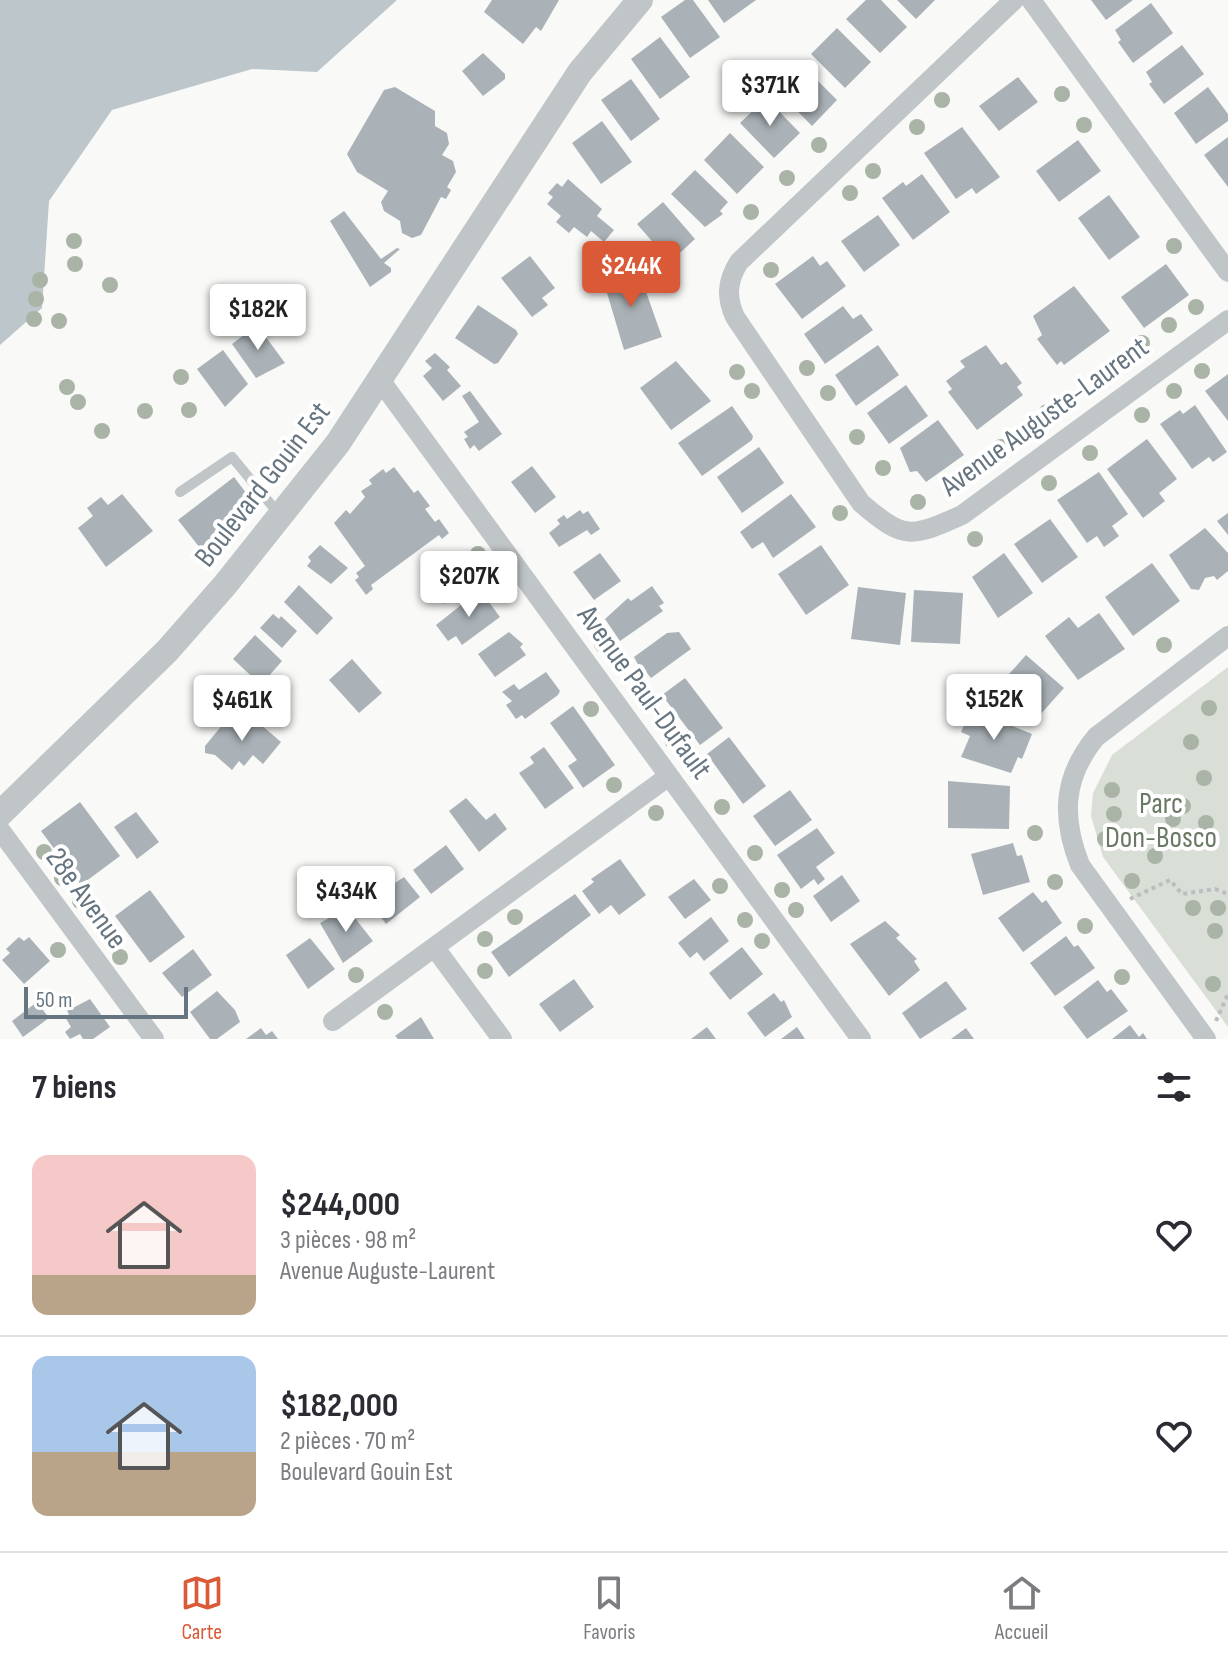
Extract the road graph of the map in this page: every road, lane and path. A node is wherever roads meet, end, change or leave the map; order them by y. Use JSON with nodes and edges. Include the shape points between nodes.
{"nodes":[{"id":1,"x":640,"y":0,"type":"edge"},
{"id":2,"x":1014,"y":0,"type":"edge"},
{"id":3,"x":1031,"y":0,"type":"edge"},
{"id":4,"x":1228,"y":272,"type":"edge"},
{"id":5,"x":1228,"y":320,"type":"edge"},
{"id":6,"x":380,"y":380,"type":"junction"},
{"id":7,"x":180,"y":492,"type":"dead end"},
{"id":8,"x":279,"y":515,"type":"junction"},
{"id":9,"x":1228,"y":636,"type":"edge"},
{"id":10,"x":669,"y":776,"type":"junction"},
{"id":11,"x":0,"y":814,"type":"edge"},
{"id":12,"x":0,"y":830,"type":"edge"},
{"id":13,"x":1228,"y":894,"type":"edge"},
{"id":14,"x":1110,"y":908,"type":"junction"},
{"id":15,"x":435,"y":948,"type":"junction"},
{"id":16,"x":1228,"y":994,"type":"edge"},
{"id":17,"x":333,"y":1021,"type":"dead end"},
{"id":18,"x":1210,"y":1033,"type":"edge"},
{"id":19,"x":154,"y":1039,"type":"edge"},
{"id":20,"x":502,"y":1039,"type":"edge"},
{"id":21,"x":861,"y":1039,"type":"edge"}],
"edges":[{"from":1,"to":6,"type":"street","name":"Boulevard Gouin Est","via":[[580,72]]},
{"from":2,"to":5,"type":"street","name":"Avenue Auguste-Laurent","via":[[739,262],[728,288],[735,317],[861,503],[908,534],[962,515]]},
{"from":3,"to":4,"type":"street"},
{"from":6,"to":8,"type":"street","name":"Boulevard Gouin Est","via":[[338,443]]},
{"from":6,"to":10,"type":"street","name":"Avenue Paul-Dufault"},
{"from":7,"to":8,"type":"lane","via":[[232,457]]},
{"from":8,"to":11,"type":"street","name":"Boulevard Gouin Est","via":[[167,651]]},
{"from":9,"to":14,"type":"street","via":[[1096,737],[1080,757],[1069,784],[1069,837],[1080,865]]},
{"from":10,"to":15,"type":"street"},
{"from":10,"to":21,"type":"street","name":"Avenue Paul-Dufault"},
{"from":12,"to":19,"type":"street","name":"28e Avenue"},
{"from":13,"to":14,"type":"path","via":[[1215,889],[1182,894],[1170,880]]},
{"from":14,"to":18,"type":"street"},
{"from":15,"to":17,"type":"street"},
{"from":15,"to":20,"type":"street"},
{"from":16,"to":18,"type":"path"}]}
